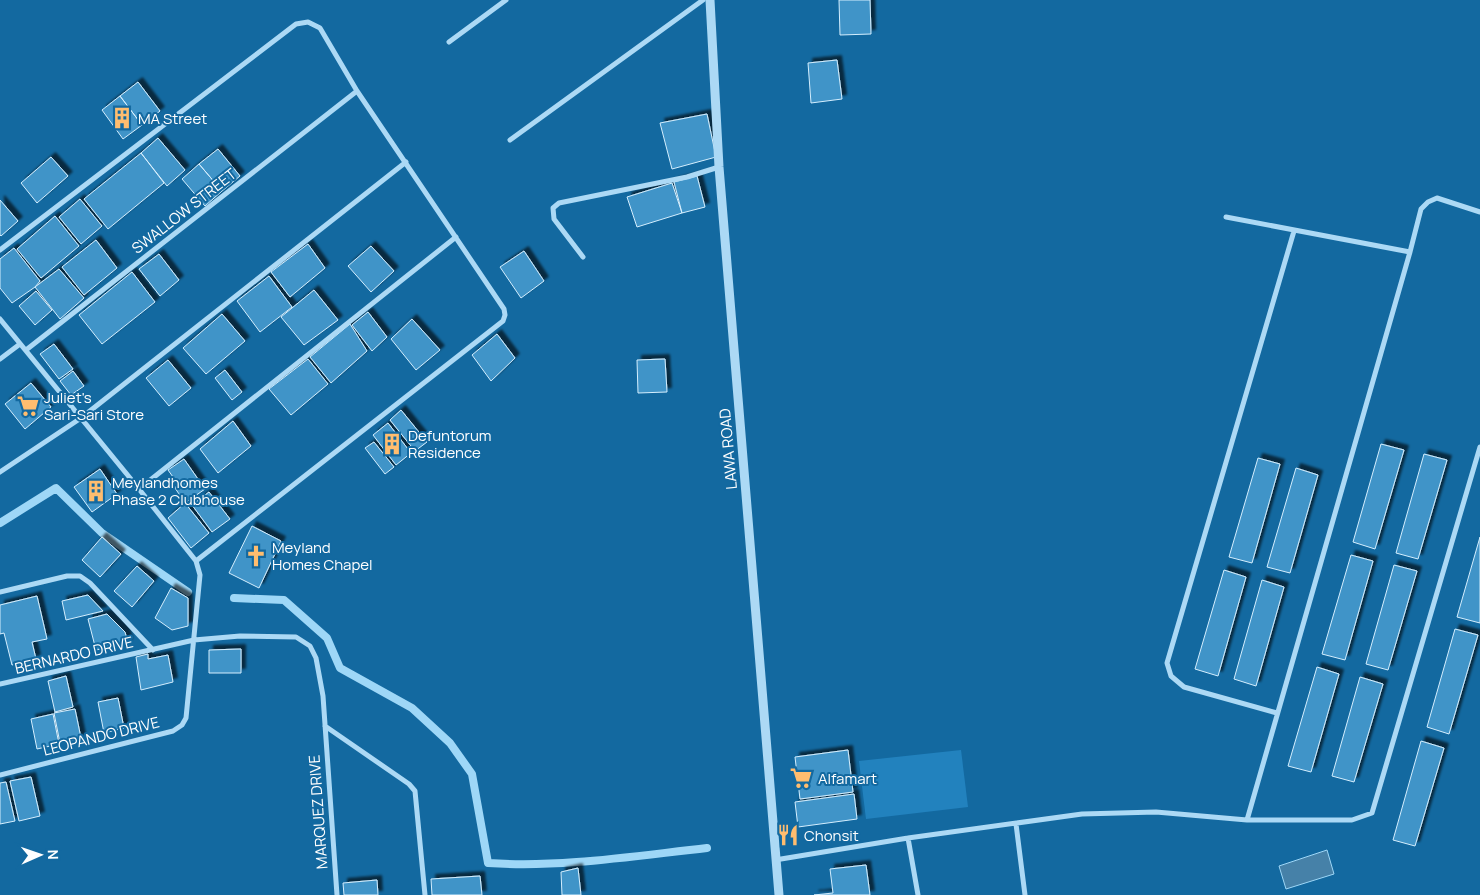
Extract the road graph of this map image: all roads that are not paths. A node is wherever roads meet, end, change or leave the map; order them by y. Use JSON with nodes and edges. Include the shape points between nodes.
{"nodes":[{"id":1,"x":506,"y":0,"type":"edge"},
{"id":2,"x":702,"y":0,"type":"edge"},
{"id":3,"x":710,"y":0,"type":"edge"},
{"id":4,"x":449,"y":42,"type":"dead end"},
{"id":5,"x":357,"y":90,"type":"junction"},
{"id":6,"x":510,"y":140,"type":"dead end"},
{"id":7,"x":406,"y":162,"type":"junction"},
{"id":8,"x":719,"y":167,"type":"junction"},
{"id":9,"x":1480,"y":212,"type":"edge"},
{"id":10,"x":1226,"y":217,"type":"dead end"},
{"id":11,"x":1294,"y":231,"type":"junction"},
{"id":12,"x":456,"y":237,"type":"junction"},
{"id":13,"x":0,"y":250,"type":"edge"},
{"id":14,"x":1410,"y":252,"type":"junction"},
{"id":15,"x":583,"y":257,"type":"dead end"},
{"id":16,"x":0,"y":319,"type":"edge"},
{"id":17,"x":20,"y":344,"type":"junction"},
{"id":18,"x":26,"y":350,"type":"junction"},
{"id":19,"x":0,"y":359,"type":"edge"},
{"id":20,"x":81,"y":418,"type":"junction"},
{"id":21,"x":1480,"y":447,"type":"edge"},
{"id":22,"x":0,"y":472,"type":"edge"},
{"id":23,"x":139,"y":489,"type":"junction"},
{"id":24,"x":196,"y":561,"type":"junction"},
{"id":25,"x":0,"y":592,"type":"edge"},
{"id":26,"x":194,"y":640,"type":"junction"},
{"id":27,"x":153,"y":650,"type":"junction"},
{"id":28,"x":0,"y":684,"type":"edge"},
{"id":29,"x":1277,"y":713,"type":"junction"},
{"id":30,"x":325,"y":726,"type":"junction"},
{"id":31,"x":0,"y":775,"type":"edge"},
{"id":32,"x":1246,"y":820,"type":"junction"},
{"id":33,"x":1016,"y":824,"type":"junction"},
{"id":34,"x":908,"y":838,"type":"junction"},
{"id":35,"x":775,"y":860,"type":"junction"},
{"id":36,"x":337,"y":895,"type":"edge"},
{"id":37,"x":425,"y":895,"type":"edge"},
{"id":38,"x":779,"y":895,"type":"edge"},
{"id":39,"x":918,"y":895,"type":"edge"},
{"id":40,"x":1025,"y":895,"type":"edge"}],
"edges":[{"from":1,"to":4,"type":"street"},
{"from":2,"to":6,"type":"street"},
{"from":3,"to":8,"type":"street","name":"LAWA ROAD"},
{"from":5,"to":7,"type":"street"},
{"from":5,"to":13,"type":"street","via":[[320,28],[308,22],[296,24]]},
{"from":5,"to":18,"type":"street","name":"SWALLOW STREET"},
{"from":7,"to":12,"type":"street"},
{"from":7,"to":20,"type":"street"},
{"from":8,"to":15,"type":"street","via":[[687,177],[559,203],[553,208],[554,219]]},
{"from":8,"to":35,"type":"street","name":"LAWA ROAD"},
{"from":9,"to":14,"type":"street","via":[[1437,198],[1428,202],[1421,209]]},
{"from":10,"to":11,"type":"street"},
{"from":11,"to":14,"type":"street"},
{"from":11,"to":29,"type":"street","via":[[1167,663],[1171,676],[1184,687]]},
{"from":12,"to":23,"type":"street"},
{"from":12,"to":24,"type":"street","via":[[504,310],[503,321]]},
{"from":14,"to":29,"type":"street"},
{"from":16,"to":17,"type":"street"},
{"from":17,"to":18,"type":"street"},
{"from":17,"to":19,"type":"street"},
{"from":18,"to":20,"type":"street"},
{"from":20,"to":22,"type":"street"},
{"from":20,"to":23,"type":"street"},
{"from":21,"to":32,"type":"street","via":[[1372,813],[1352,820]]},
{"from":23,"to":24,"type":"street"},
{"from":24,"to":26,"type":"street","via":[[200,575]]},
{"from":25,"to":27,"type":"street","name":"BERNARDO DRIVE","via":[[67,576],[80,576]]},
{"from":26,"to":27,"type":"street","name":"BERNARDO DRIVE"},
{"from":26,"to":30,"type":"street","name":"BERNARDO DRIVE","via":[[240,636],[296,637],[310,646],[316,658]]},
{"from":26,"to":31,"type":"street","name":"LEOPANDO DRIVE","via":[[186,718],[182,725],[173,731]]},
{"from":27,"to":28,"type":"street","name":"BERNARDO DRIVE"},
{"from":29,"to":32,"type":"street"},
{"from":30,"to":36,"type":"street","name":"MARQUEZ DRIVE"},
{"from":30,"to":37,"type":"street","via":[[415,791]]},
{"from":32,"to":33,"type":"street","via":[[1146,813],[1082,814]]},
{"from":33,"to":34,"type":"street"},
{"from":33,"to":40,"type":"street"},
{"from":34,"to":35,"type":"street"},
{"from":34,"to":39,"type":"street"},
{"from":35,"to":38,"type":"street","name":"LAWA ROAD"}]}
